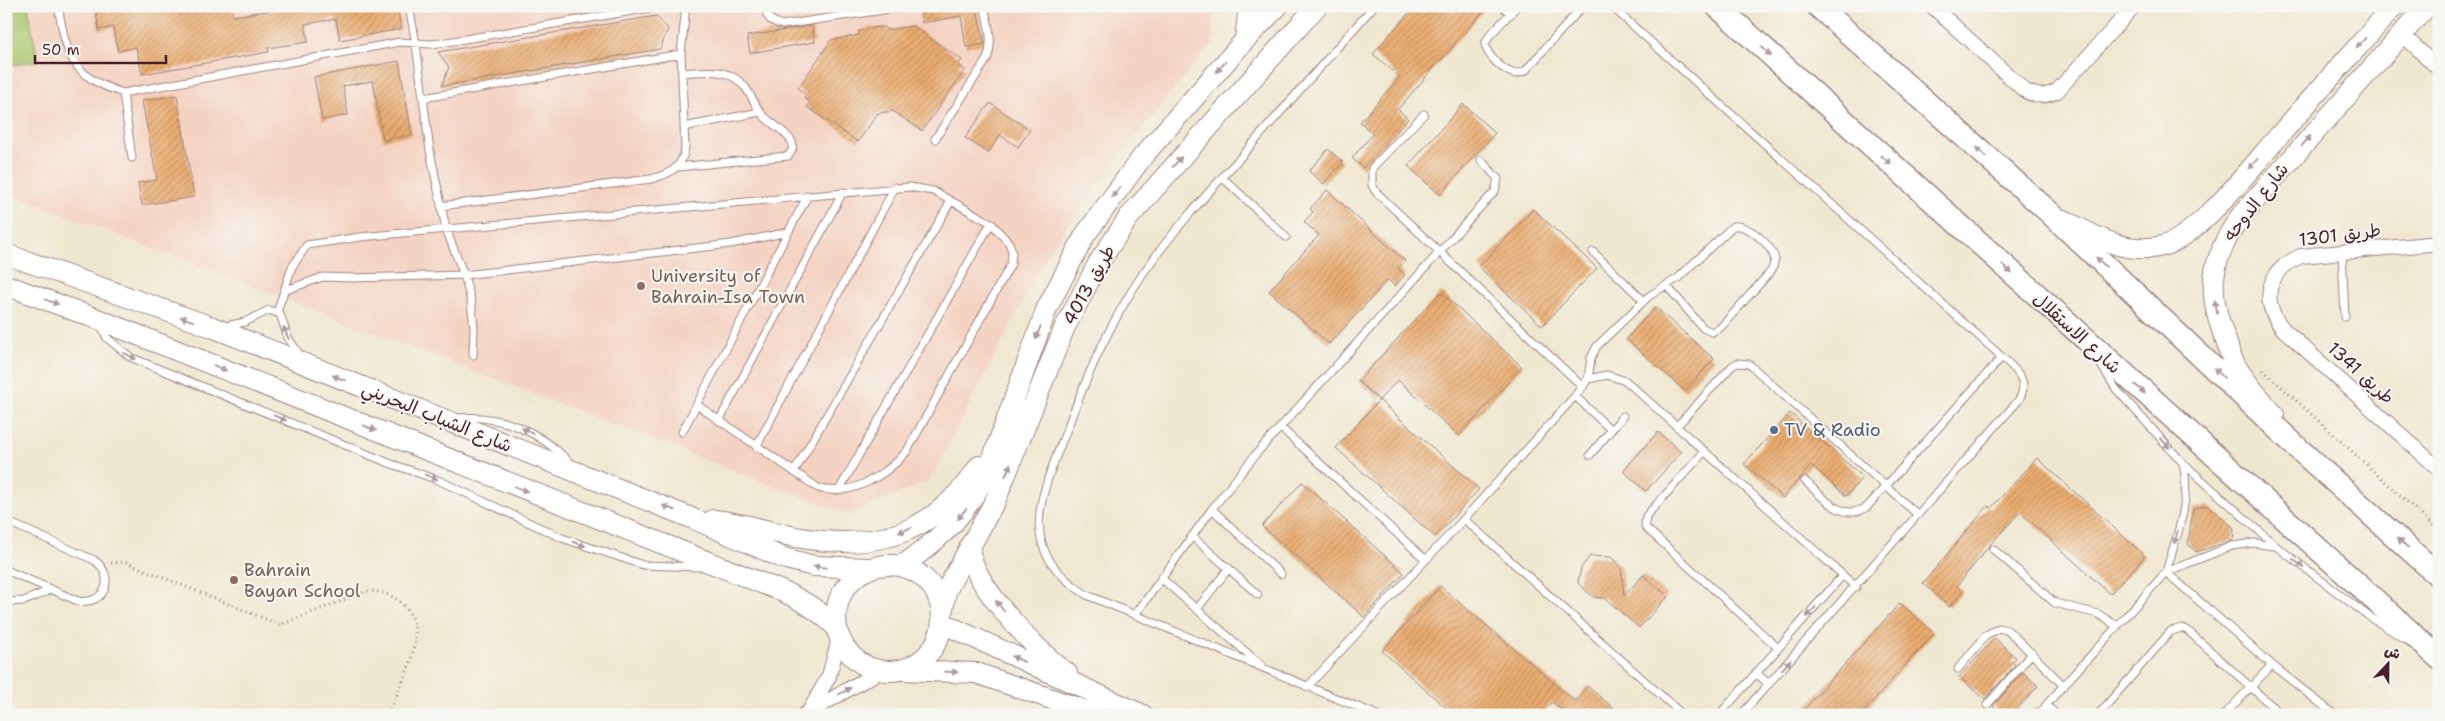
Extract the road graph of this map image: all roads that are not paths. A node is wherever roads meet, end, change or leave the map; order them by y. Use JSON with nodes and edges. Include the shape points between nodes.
{"nodes":[{"id":1,"x":58,"y":6,"type":"edge"},
{"id":2,"x":409,"y":6,"type":"edge"},
{"id":3,"x":662,"y":6,"type":"edge"},
{"id":4,"x":686,"y":6,"type":"edge"},
{"id":5,"x":765,"y":6,"type":"edge"},
{"id":6,"x":910,"y":6,"type":"edge"},
{"id":7,"x":984,"y":6,"type":"edge"},
{"id":8,"x":1248,"y":6,"type":"edge"},
{"id":9,"x":1374,"y":6,"type":"edge"},
{"id":10,"x":1502,"y":6,"type":"edge"},
{"id":11,"x":1517,"y":6,"type":"edge"},
{"id":12,"x":1584,"y":6,"type":"edge"},
{"id":13,"x":1612,"y":6,"type":"edge"},
{"id":14,"x":1712,"y":6,"type":"edge"},
{"id":15,"x":1717,"y":6,"type":"edge"},
{"id":16,"x":1818,"y":6,"type":"edge"},
{"id":17,"x":1932,"y":6,"type":"edge"},
{"id":18,"x":2134,"y":6,"type":"edge"},
{"id":19,"x":2395,"y":6,"type":"edge"},
{"id":20,"x":2427,"y":6,"type":"edge"},
{"id":21,"x":1283,"y":7,"type":"edge"},
{"id":22,"x":1316,"y":8,"type":"edge"},
{"id":23,"x":1511,"y":14,"type":"junction"},
{"id":24,"x":1736,"y":24,"type":"junction"},
{"id":25,"x":1291,"y":33,"type":"junction"},
{"id":26,"x":2402,"y":34,"type":"junction"},
{"id":27,"x":1245,"y":40,"type":"junction"},
{"id":28,"x":416,"y":44,"type":"junction"},
{"id":29,"x":681,"y":54,"type":"junction"},
{"id":30,"x":2439,"y":68,"type":"edge"},
{"id":31,"x":682,"y":73,"type":"junction"},
{"id":32,"x":124,"y":93,"type":"junction"},
{"id":33,"x":424,"y":98,"type":"junction"},
{"id":34,"x":760,"y":112,"type":"junction"},
{"id":35,"x":1424,"y":114,"type":"dead end"},
{"id":36,"x":684,"y":127,"type":"junction"},
{"id":37,"x":935,"y":139,"type":"dead end"},
{"id":38,"x":132,"y":158,"type":"dead end"},
{"id":39,"x":1481,"y":160,"type":"dead end"},
{"id":40,"x":678,"y":167,"type":"junction"},
{"id":41,"x":1222,"y":177,"type":"junction"},
{"id":42,"x":894,"y":187,"type":"junction"},
{"id":43,"x":843,"y":192,"type":"junction"},
{"id":44,"x":808,"y":194,"type":"junction"},
{"id":45,"x":951,"y":201,"type":"junction"},
{"id":46,"x":441,"y":206,"type":"junction"},
{"id":47,"x":2049,"y":212,"type":"junction"},
{"id":48,"x":991,"y":223,"type":"junction"},
{"id":49,"x":446,"y":229,"type":"junction"},
{"id":50,"x":788,"y":232,"type":"junction"},
{"id":51,"x":1286,"y":237,"type":"dead end"},
{"id":52,"x":2439,"y":244,"type":"edge"},
{"id":53,"x":2342,"y":251,"type":"junction"},
{"id":54,"x":1440,"y":252,"type":"junction"},
{"id":55,"x":1592,"y":252,"type":"dead end"},
{"id":56,"x":6,"y":254,"type":"edge"},
{"id":57,"x":464,"y":275,"type":"junction"},
{"id":58,"x":1667,"y":286,"type":"junction"},
{"id":59,"x":13,"y":290,"type":"edge"},
{"id":60,"x":286,"y":290,"type":"junction"},
{"id":61,"x":2269,"y":298,"type":"joint"},
{"id":62,"x":1644,"y":301,"type":"junction"},
{"id":63,"x":277,"y":312,"type":"junction"},
{"id":64,"x":2345,"y":317,"type":"dead end"},
{"id":65,"x":100,"y":320,"type":"junction"},
{"id":66,"x":212,"y":327,"type":"junction"},
{"id":67,"x":2095,"y":348,"type":"junction"},
{"id":68,"x":473,"y":355,"type":"dead end"},
{"id":69,"x":2002,"y":357,"type":"junction"},
{"id":70,"x":317,"y":369,"type":"junction"},
{"id":71,"x":1588,"y":379,"type":"junction"},
{"id":72,"x":1583,"y":387,"type":"junction"},
{"id":73,"x":1575,"y":396,"type":"junction"},
{"id":74,"x":696,"y":405,"type":"junction"},
{"id":75,"x":1623,"y":416,"type":"dead end"},
{"id":76,"x":719,"y":421,"type":"junction"},
{"id":77,"x":1677,"y":426,"type":"junction"},
{"id":78,"x":1280,"y":428,"type":"junction"},
{"id":79,"x":1611,"y":430,"type":"junction"},
{"id":80,"x":682,"y":432,"type":"dead end"},
{"id":81,"x":1000,"y":435,"type":"junction"},
{"id":82,"x":756,"y":446,"type":"junction"},
{"id":83,"x":1705,"y":452,"type":"junction"},
{"id":84,"x":2302,"y":452,"type":"junction"},
{"id":85,"x":1590,"y":455,"type":"dead end"},
{"id":86,"x":2183,"y":463,"type":"junction"},
{"id":87,"x":2439,"y":469,"type":"edge"},
{"id":88,"x":794,"y":472,"type":"junction"},
{"id":89,"x":1805,"y":480,"type":"dead end"},
{"id":90,"x":1886,"y":486,"type":"junction"},
{"id":91,"x":840,"y":490,"type":"junction"},
{"id":92,"x":1212,"y":509,"type":"junction"},
{"id":93,"x":1918,"y":515,"type":"junction"},
{"id":94,"x":694,"y":518,"type":"junction"},
{"id":95,"x":1464,"y":519,"type":"junction"},
{"id":96,"x":6,"y":521,"type":"edge"},
{"id":97,"x":1192,"y":536,"type":"junction"},
{"id":98,"x":970,"y":545,"type":"junction"},
{"id":99,"x":2276,"y":546,"type":"junction"},
{"id":100,"x":1993,"y":549,"type":"dead end"},
{"id":101,"x":1426,"y":560,"type":"junction"},
{"id":102,"x":902,"y":566,"type":"junction"},
{"id":103,"x":719,"y":568,"type":"junction"},
{"id":104,"x":868,"y":568,"type":"junction"},
{"id":105,"x":1229,"y":568,"type":"junction"},
{"id":106,"x":6,"y":570,"type":"edge"},
{"id":107,"x":2166,"y":572,"type":"junction"},
{"id":108,"x":1281,"y":574,"type":"dead end"},
{"id":109,"x":1843,"y":575,"type":"junction"},
{"id":110,"x":2439,"y":576,"type":"edge"},
{"id":111,"x":1161,"y":578,"type":"junction"},
{"id":112,"x":1856,"y":587,"type":"junction"},
{"id":113,"x":50,"y":590,"type":"junction"},
{"id":114,"x":1258,"y":595,"type":"dead end"},
{"id":115,"x":6,"y":602,"type":"edge"},
{"id":116,"x":1197,"y":609,"type":"junction"},
{"id":117,"x":1134,"y":615,"type":"junction"},
{"id":118,"x":942,"y":619,"type":"junction"},
{"id":119,"x":2117,"y":626,"type":"junction"},
{"id":120,"x":837,"y":632,"type":"junction"},
{"id":121,"x":1778,"y":648,"type":"junction"},
{"id":122,"x":2032,"y":653,"type":"junction"},
{"id":123,"x":2435,"y":654,"type":"edge"},
{"id":124,"x":2272,"y":665,"type":"junction"},
{"id":125,"x":1958,"y":669,"type":"dead end"},
{"id":126,"x":902,"y":670,"type":"junction"},
{"id":127,"x":880,"y":671,"type":"junction"},
{"id":128,"x":1268,"y":671,"type":"junction"},
{"id":129,"x":1756,"y":673,"type":"junction"},
{"id":130,"x":1768,"y":684,"type":"junction"},
{"id":131,"x":2064,"y":686,"type":"junction"},
{"id":132,"x":2250,"y":686,"type":"junction"},
{"id":133,"x":1307,"y":687,"type":"junction"},
{"id":134,"x":1049,"y":697,"type":"junction"},
{"id":135,"x":1987,"y":705,"type":"dead end"},
{"id":136,"x":1100,"y":706,"type":"edge"},
{"id":137,"x":2043,"y":710,"type":"edge"},
{"id":138,"x":808,"y":713,"type":"edge"},
{"id":139,"x":1059,"y":715,"type":"edge"},
{"id":140,"x":1143,"y":715,"type":"edge"},
{"id":141,"x":1377,"y":715,"type":"edge"},
{"id":142,"x":1683,"y":715,"type":"edge"},
{"id":143,"x":1719,"y":715,"type":"edge"},
{"id":144,"x":1741,"y":715,"type":"edge"},
{"id":145,"x":2032,"y":715,"type":"edge"},
{"id":146,"x":2057,"y":715,"type":"edge"},
{"id":147,"x":2098,"y":715,"type":"edge"},
{"id":148,"x":2224,"y":715,"type":"edge"},
{"id":149,"x":2282,"y":715,"type":"edge"},
{"id":150,"x":2335,"y":715,"type":"edge"}],
"edges":[{"from":1,"to":32,"type":"lane","via":[[66,47],[82,74],[98,85]]},
{"from":2,"to":28,"type":"lane"},
{"from":3,"to":28,"type":"lane","via":[[447,42]]},
{"from":4,"to":29,"type":"lane"},
{"from":5,"to":6,"type":"lane","via":[[765,15],[771,22],[782,24]]},
{"from":7,"to":37,"type":"lane","via":[[991,50]]},
{"from":8,"to":27,"type":"street"},
{"from":9,"to":41,"type":"lane"},
{"from":10,"to":23,"type":"lane"},
{"from":11,"to":23,"type":"lane"},
{"from":12,"to":23,"type":"lane","via":[[1525,71],[1516,74],[1507,71],[1489,54],[1485,44]]},
{"from":13,"to":69,"type":"lane"},
{"from":14,"to":24,"type":"street"},
{"from":15,"to":24,"type":"main road","name":"شارع الاستقلال"},
{"from":47,"to":16,"type":"main road","one_way":true},
{"from":17,"to":18,"type":"street","via":[[2024,90],[2040,96],[2057,91]]},
{"from":19,"to":26,"type":"street","via":[[2396,21]]},
{"from":19,"to":47,"type":"street","name":"شارع الدوحه","one_way":true,"via":[[2219,202],[2182,238],[2145,249],[2124,247],[2102,240]]},
{"from":20,"to":26,"type":"street","name":"شارع الدوحه"},
{"from":21,"to":22,"type":"street"},
{"from":21,"to":25,"type":"street"},
{"from":21,"to":27,"type":"street","name":"طريق 4013"},
{"from":22,"to":25,"type":"street","name":"طريق 4013"},
{"from":24,"to":67,"type":"main road","name":"شارع الاستقلال","one_way":true},
{"from":98,"to":25,"type":"street","name":"طريق 4013","one_way":true,"via":[[996,499],[1064,329],[1099,262],[1129,217]]},
{"from":26,"to":30,"type":"street"},
{"from":84,"to":26,"type":"street","name":"شارع الدوحه","one_way":true,"via":[[2235,365],[2218,323],[2213,290],[2215,268],[2222,243],[2239,218]]},
{"from":27,"to":81,"type":"street","name":"طريق 4013","one_way":true,"via":[[1143,156],[1085,235],[1047,308]]},
{"from":28,"to":32,"type":"lane","via":[[400,42]]},
{"from":28,"to":33,"type":"lane"},
{"from":29,"to":31,"type":"lane"},
{"from":29,"to":33,"type":"lane"},
{"from":31,"to":34,"type":"lane","via":[[716,71],[736,78],[750,93]]},
{"from":31,"to":36,"type":"lane"},
{"from":32,"to":38,"type":"lane"},
{"from":33,"to":46,"type":"lane"},
{"from":34,"to":36,"type":"lane"},
{"from":34,"to":40,"type":"lane","via":[[790,139],[793,145],[788,156]]},
{"from":35,"to":54,"type":"lane","via":[[1378,161],[1370,176],[1376,192]]},
{"from":36,"to":40,"type":"lane","via":[[684,158]]},
{"from":39,"to":54,"type":"lane","via":[[1496,175],[1498,187]]},
{"from":40,"to":46,"type":"lane","via":[[667,175],[651,179]]},
{"from":41,"to":51,"type":"lane"},
{"from":41,"to":117,"type":"lane","via":[[1166,242],[1121,309],[1085,382],[1040,503],[1038,525],[1043,547],[1053,567],[1068,583],[1087,595]]},
{"from":42,"to":43,"type":"lane"},
{"from":42,"to":45,"type":"lane","via":[[925,188]]},
{"from":42,"to":82,"type":"lane"},
{"from":43,"to":44,"type":"lane"},
{"from":43,"to":76,"type":"lane"},
{"from":44,"to":49,"type":"lane"},
{"from":44,"to":50,"type":"lane"},
{"from":45,"to":48,"type":"lane"},
{"from":45,"to":88,"type":"lane"},
{"from":46,"to":49,"type":"lane"},
{"from":84,"to":47,"type":"main road","one_way":true},
{"from":48,"to":91,"type":"lane"},
{"from":48,"to":91,"type":"lane","via":[[1009,243],[1011,264],[906,451],[888,470],[861,484]]},
{"from":49,"to":57,"type":"lane"},
{"from":49,"to":60,"type":"lane","via":[[307,245],[292,267]]},
{"from":50,"to":57,"type":"lane","via":[[731,244]]},
{"from":50,"to":74,"type":"lane"},
{"from":52,"to":53,"type":"street","name":"طريق 1301"},
{"from":53,"to":61,"type":"street","name":"طريق 1301","via":[[2301,256],[2288,262],[2272,282]]},
{"from":53,"to":64,"type":"lane"},
{"from":54,"to":72,"type":"lane"},
{"from":54,"to":78,"type":"lane"},
{"from":55,"to":62,"type":"lane"},
{"from":66,"to":56,"type":"street","name":"شارع الشباب البحريني","one_way":true},
{"from":57,"to":60,"type":"lane","via":[[323,277]]},
{"from":57,"to":68,"type":"lane","via":[[471,301]]},
{"from":58,"to":58,"type":"lane","via":[[1734,226],[1744,226],[1749,230],[1776,260],[1772,270],[1721,327],[1712,332],[1703,328]]},
{"from":58,"to":62,"type":"lane"},
{"from":59,"to":65,"type":"street","name":"شارع الشباب البحريني","one_way":true},
{"from":60,"to":63,"type":"lane"},
{"from":61,"to":87,"type":"street","name":"طريق 1341","via":[[2274,315],[2284,330]]},
{"from":62,"to":71,"type":"lane","via":[[1597,346],[1591,358]]},
{"from":63,"to":66,"type":"lane","via":[[269,310],[234,325]]},
{"from":70,"to":63,"type":"lane","one_way":true,"via":[[294,348]]},
{"from":65,"to":103,"type":"street","name":"شارع الشباب البحريني","one_way":true},
{"from":65,"to":103,"type":"lane","one_way":true,"via":[[108,338],[130,357],[438,480],[562,538],[643,565]]},
{"from":66,"to":70,"type":"street","name":"شارع الشباب البحريني"},
{"from":67,"to":86,"type":"lane","one_way":true,"via":[[2116,389]]},
{"from":67,"to":123,"type":"main road","name":"شارع الاستقلال","one_way":true},
{"from":69,"to":90,"type":"lane"},
{"from":69,"to":93,"type":"lane","via":[[2020,374],[2024,388],[2022,395]]},
{"from":94,"to":70,"type":"street","name":"شارع الشباب البحريني","one_way":true},
{"from":71,"to":72,"type":"lane"},
{"from":71,"to":77,"type":"lane","via":[[1607,375],[1626,380]]},
{"from":72,"to":73,"type":"lane"},
{"from":73,"to":79,"type":"lane"},
{"from":73,"to":95,"type":"lane"},
{"from":74,"to":76,"type":"lane"},
{"from":74,"to":80,"type":"lane"},
{"from":75,"to":79,"type":"lane"},
{"from":76,"to":82,"type":"lane"},
{"from":77,"to":83,"type":"lane"},
{"from":77,"to":90,"type":"lane","via":[[1732,366],[1749,364]]},
{"from":78,"to":92,"type":"lane"},
{"from":78,"to":101,"type":"lane"},
{"from":79,"to":85,"type":"lane"},
{"from":81,"to":94,"type":"street","one_way":true,"via":[[968,484],[950,503],[929,518],[882,539],[830,542],[738,523]]},
{"from":81,"to":102,"type":"street","name":"طريق 4013","one_way":true,"via":[[978,491],[962,514],[944,535]]},
{"from":82,"to":88,"type":"lane"},
{"from":83,"to":109,"type":"lane"},
{"from":83,"to":121,"type":"lane","via":[[1646,516],[1645,527]]},
{"from":110,"to":84,"type":"main road","one_way":true},
{"from":86,"to":99,"type":"lane"},
{"from":86,"to":107,"type":"lane","one_way":true,"via":[[2187,489],[2185,502]]},
{"from":88,"to":91,"type":"lane","via":[[818,488]]},
{"from":89,"to":90,"type":"lane","via":[[1834,507],[1854,514],[1867,508]]},
{"from":90,"to":93,"type":"lane"},
{"from":92,"to":97,"type":"lane"},
{"from":92,"to":108,"type":"lane"},
{"from":93,"to":112,"type":"lane"},
{"from":104,"to":94,"type":"street","name":"شارع الشباب البحريني","one_way":true,"via":[[830,568],[798,563]]},
{"from":95,"to":101,"type":"lane"},
{"from":95,"to":142,"type":"lane"},
{"from":96,"to":113,"type":"lane","via":[[101,564],[105,570],[107,585],[99,598],[92,601],[78,601]]},
{"from":97,"to":105,"type":"lane"},
{"from":97,"to":111,"type":"lane"},
{"from":98,"to":118,"type":"street","name":"طريق 4013","via":[[946,591]]},
{"from":136,"to":98,"type":"street","one_way":true,"via":[[1015,626],[974,567],[969,554]]},
{"from":99,"to":107,"type":"lane","via":[[2254,543],[2232,546]]},
{"from":99,"to":123,"type":"lane","one_way":true,"via":[[2382,626]]},
{"from":100,"to":119,"type":"lane","via":[[2055,603],[2098,614]]},
{"from":101,"to":133,"type":"lane"},
{"from":102,"to":104,"type":"street"},
{"from":102,"to":118,"type":"street","via":[[914,571],[934,589]]},
{"from":103,"to":120,"type":"street","name":"شارع الشباب البحريني","via":[[801,600],[821,612]]},
{"from":104,"to":120,"type":"street","via":[[846,586],[837,605]]},
{"from":105,"to":114,"type":"lane"},
{"from":105,"to":116,"type":"lane"},
{"from":106,"to":113,"type":"lane"},
{"from":107,"to":119,"type":"lane"},
{"from":107,"to":124,"type":"lane"},
{"from":109,"to":112,"type":"lane"},
{"from":109,"to":121,"type":"lane","one_way":true},
{"from":111,"to":116,"type":"lane"},
{"from":111,"to":117,"type":"lane"},
{"from":130,"to":112,"type":"lane","one_way":true},
{"from":113,"to":115,"type":"lane","via":[[24,601]]},
{"from":116,"to":128,"type":"lane"},
{"from":117,"to":128,"type":"lane"},
{"from":118,"to":126,"type":"street","via":[[938,639],[930,653],[917,664]]},
{"from":136,"to":118,"type":"street","one_way":true},
{"from":119,"to":131,"type":"lane"},
{"from":120,"to":127,"type":"street","via":[[856,660]]},
{"from":120,"to":138,"type":"street","via":[[829,676]]},
{"from":121,"to":129,"type":"lane"},
{"from":122,"to":125,"type":"lane","via":[[2007,630],[1999,628],[1986,635]]},
{"from":122,"to":131,"type":"lane"},
{"from":122,"to":135,"type":"lane"},
{"from":124,"to":132,"type":"lane"},
{"from":124,"to":150,"type":"lane"},
{"from":126,"to":127,"type":"street"},
{"from":126,"to":134,"type":"street","one_way":true,"via":[[976,673]]},
{"from":138,"to":127,"type":"street","one_way":true},
{"from":128,"to":133,"type":"lane"},
{"from":129,"to":130,"type":"lane"},
{"from":129,"to":143,"type":"lane"},
{"from":130,"to":144,"type":"lane"},
{"from":131,"to":137,"type":"lane"},
{"from":132,"to":147,"type":"lane","via":[[2187,630],[2176,628]]},
{"from":132,"to":148,"type":"lane"},
{"from":132,"to":149,"type":"lane"},
{"from":133,"to":141,"type":"lane"},
{"from":134,"to":136,"type":"street"},
{"from":134,"to":139,"type":"lane"},
{"from":136,"to":140,"type":"street"},
{"from":137,"to":145,"type":"lane"},
{"from":137,"to":146,"type":"lane"}]}
